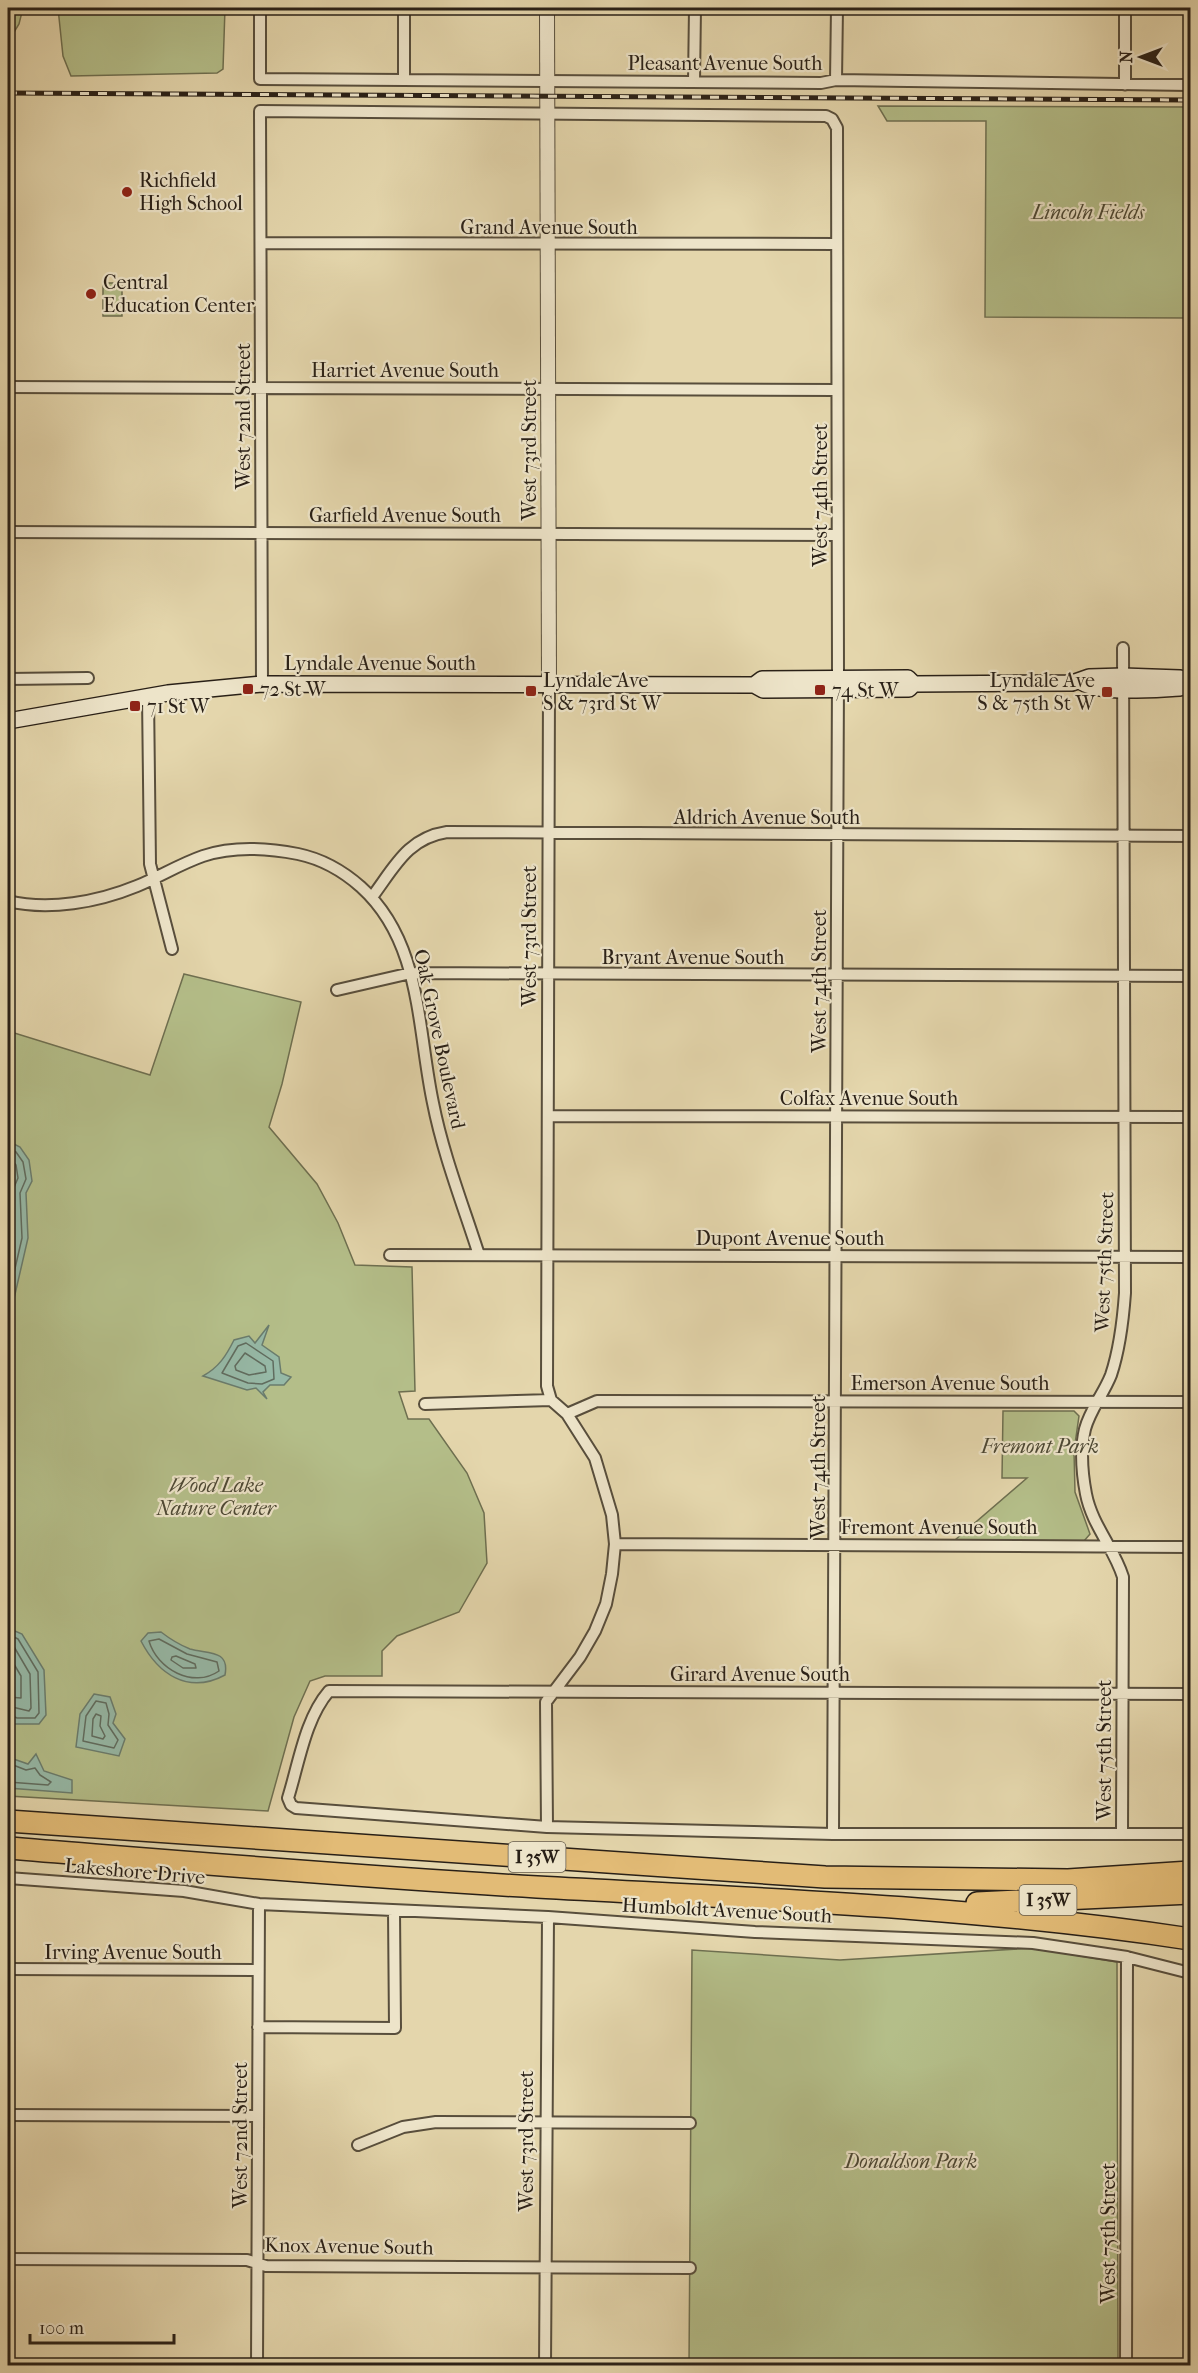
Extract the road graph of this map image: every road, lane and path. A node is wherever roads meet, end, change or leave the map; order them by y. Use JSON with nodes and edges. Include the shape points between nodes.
{"nodes":[{"id":1,"x":260,"y":8,"type":"edge"},
{"id":2,"x":404,"y":8,"type":"edge"},
{"id":3,"x":548,"y":8,"type":"edge"},
{"id":4,"x":695,"y":8,"type":"edge"},
{"id":5,"x":837,"y":8,"type":"edge"},
{"id":6,"x":1125,"y":8,"type":"edge"},
{"id":7,"x":404,"y":79,"type":"junction"},
{"id":8,"x":836,"y":80,"type":"junction"},
{"id":9,"x":548,"y":82,"type":"junction"},
{"id":10,"x":694,"y":82,"type":"junction"},
{"id":11,"x":1125,"y":85,"type":"junction"},
{"id":12,"x":1191,"y":85,"type":"edge"},
{"id":13,"x":547,"y":113,"type":"junction"},
{"id":14,"x":261,"y":243,"type":"junction"},
{"id":15,"x":836,"y":244,"type":"junction"},
{"id":16,"x":547,"y":245,"type":"junction"},
{"id":17,"x":8,"y":387,"type":"edge"},
{"id":18,"x":261,"y":388,"type":"junction"},
{"id":19,"x":549,"y":389,"type":"junction"},
{"id":20,"x":837,"y":390,"type":"junction"},
{"id":21,"x":8,"y":532,"type":"edge"},
{"id":22,"x":262,"y":533,"type":"junction"},
{"id":23,"x":549,"y":534,"type":"junction"},
{"id":24,"x":837,"y":535,"type":"junction"},
{"id":25,"x":1123,"y":648,"type":"dead end"},
{"id":26,"x":88,"y":678,"type":"dead end"},
{"id":27,"x":8,"y":679,"type":"edge"},
{"id":28,"x":1123,"y":682,"type":"junction"},
{"id":29,"x":1189,"y":683,"type":"edge"},
{"id":30,"x":262,"y":684,"type":"junction"},
{"id":31,"x":549,"y":684,"type":"junction"},
{"id":32,"x":838,"y":684,"type":"junction"},
{"id":33,"x":148,"y":696,"type":"junction"},
{"id":34,"x":8,"y":721,"type":"edge"},
{"id":35,"x":548,"y":833,"type":"junction"},
{"id":36,"x":837,"y":836,"type":"junction"},
{"id":37,"x":1124,"y":836,"type":"junction"},
{"id":38,"x":1191,"y":836,"type":"edge"},
{"id":39,"x":154,"y":878,"type":"junction"},
{"id":40,"x":372,"y":897,"type":"junction"},
{"id":41,"x":8,"y":901,"type":"edge"},
{"id":42,"x":172,"y":949,"type":"dead end"},
{"id":43,"x":411,"y":973,"type":"junction"},
{"id":44,"x":548,"y":974,"type":"junction"},
{"id":45,"x":837,"y":976,"type":"junction"},
{"id":46,"x":1124,"y":976,"type":"junction"},
{"id":47,"x":1191,"y":976,"type":"edge"},
{"id":48,"x":337,"y":990,"type":"dead end"},
{"id":49,"x":548,"y":1116,"type":"junction"},
{"id":50,"x":837,"y":1116,"type":"junction"},
{"id":51,"x":1124,"y":1117,"type":"junction"},
{"id":52,"x":1191,"y":1117,"type":"edge"},
{"id":53,"x":390,"y":1255,"type":"dead end"},
{"id":54,"x":479,"y":1255,"type":"junction"},
{"id":55,"x":547,"y":1255,"type":"junction"},
{"id":56,"x":836,"y":1256,"type":"junction"},
{"id":57,"x":1125,"y":1257,"type":"junction"},
{"id":58,"x":1191,"y":1257,"type":"edge"},
{"id":59,"x":551,"y":1400,"type":"junction"},
{"id":60,"x":836,"y":1400,"type":"junction"},
{"id":61,"x":1098,"y":1401,"type":"junction"},
{"id":62,"x":1191,"y":1402,"type":"edge"},
{"id":63,"x":425,"y":1404,"type":"dead end"},
{"id":64,"x":567,"y":1414,"type":"junction"},
{"id":65,"x":615,"y":1544,"type":"junction"},
{"id":66,"x":836,"y":1544,"type":"junction"},
{"id":67,"x":1109,"y":1546,"type":"junction"},
{"id":68,"x":1191,"y":1547,"type":"edge"},
{"id":69,"x":554,"y":1690,"type":"junction"},
{"id":70,"x":834,"y":1693,"type":"junction"},
{"id":71,"x":1122,"y":1694,"type":"junction"},
{"id":72,"x":1191,"y":1694,"type":"edge"},
{"id":73,"x":8,"y":1821,"type":"edge"},
{"id":74,"x":547,"y":1827,"type":"junction"},
{"id":75,"x":1122,"y":1833,"type":"junction"},
{"id":76,"x":833,"y":1834,"type":"junction"},
{"id":77,"x":1191,"y":1834,"type":"edge"},
{"id":78,"x":8,"y":1848,"type":"edge"},
{"id":79,"x":1191,"y":1860,"type":"edge"},
{"id":80,"x":1191,"y":1872,"type":"edge"},
{"id":81,"x":8,"y":1878,"type":"edge"},
{"id":82,"x":1068,"y":1880,"type":"junction"},
{"id":83,"x":1191,"y":1893,"type":"edge"},
{"id":84,"x":259,"y":1904,"type":"junction"},
{"id":85,"x":905,"y":1907,"type":"junction"},
{"id":86,"x":394,"y":1911,"type":"junction"},
{"id":87,"x":548,"y":1917,"type":"junction"},
{"id":88,"x":1191,"y":1939,"type":"edge"},
{"id":89,"x":1127,"y":1957,"type":"junction"},
{"id":90,"x":8,"y":1969,"type":"edge"},
{"id":91,"x":258,"y":1970,"type":"junction"},
{"id":92,"x":1191,"y":1973,"type":"edge"},
{"id":93,"x":258,"y":2027,"type":"junction"},
{"id":94,"x":8,"y":2115,"type":"edge"},
{"id":95,"x":258,"y":2116,"type":"junction"},
{"id":96,"x":546,"y":2122,"type":"junction"},
{"id":97,"x":690,"y":2123,"type":"dead end"},
{"id":98,"x":358,"y":2145,"type":"dead end"},
{"id":99,"x":8,"y":2259,"type":"edge"},
{"id":100,"x":257,"y":2263,"type":"junction"},
{"id":101,"x":545,"y":2267,"type":"junction"},
{"id":102,"x":690,"y":2268,"type":"dead end"},
{"id":103,"x":257,"y":2366,"type":"edge"},
{"id":104,"x":545,"y":2366,"type":"edge"},
{"id":105,"x":1126,"y":2366,"type":"edge"}],
"edges":[{"from":1,"to":7,"type":"street","name":"Pleasant Avenue South","via":[[260,79]]},
{"from":2,"to":7,"type":"street"},
{"from":3,"to":9,"type":"street","name":"West 73rd Street"},
{"from":4,"to":10,"type":"street"},
{"from":5,"to":8,"type":"street"},
{"from":6,"to":11,"type":"street"},
{"from":7,"to":9,"type":"street","name":"Pleasant Avenue South"},
{"from":8,"to":10,"type":"street","name":"Pleasant Avenue South"},
{"from":8,"to":11,"type":"street","name":"Pleasant Avenue South"},
{"from":9,"to":10,"type":"street","name":"Pleasant Avenue South"},
{"from":9,"to":13,"type":"street","name":"West 73rd Street"},
{"from":11,"to":12,"type":"street","name":"Pleasant Avenue South"},
{"from":13,"to":14,"type":"street","name":"West 72nd Street","via":[[261,111]]},
{"from":13,"to":15,"type":"street","name":"West 74th Street","via":[[826,116],[837,129]]},
{"from":13,"to":16,"type":"street","name":"West 73rd Street"},
{"from":14,"to":16,"type":"street","name":"Grand Avenue South"},
{"from":14,"to":18,"type":"street","name":"West 72nd Street"},
{"from":15,"to":16,"type":"street","name":"Grand Avenue South"},
{"from":15,"to":20,"type":"street","name":"West 74th Street"},
{"from":16,"to":19,"type":"street","name":"West 73rd Street"},
{"from":17,"to":18,"type":"street","name":"Harriet Avenue South"},
{"from":18,"to":19,"type":"street","name":"Harriet Avenue South"},
{"from":18,"to":22,"type":"street","name":"West 72nd Street"},
{"from":19,"to":20,"type":"street","name":"Harriet Avenue South"},
{"from":19,"to":23,"type":"street","name":"West 73rd Street"},
{"from":20,"to":24,"type":"street","name":"West 74th Street"},
{"from":21,"to":22,"type":"street","name":"Garfield Avenue South"},
{"from":22,"to":23,"type":"street","name":"Garfield Avenue South"},
{"from":22,"to":30,"type":"street","name":"West 72nd Street"},
{"from":23,"to":24,"type":"street","name":"Garfield Avenue South"},
{"from":23,"to":31,"type":"street","name":"West 73rd Street"},
{"from":24,"to":32,"type":"street","name":"West 74th Street"},
{"from":25,"to":28,"type":"street","name":"West 75th Street"},
{"from":26,"to":27,"type":"street"},
{"from":28,"to":29,"type":"main road","name":"Lyndale Avenue South","via":[[1180,678]]},
{"from":28,"to":32,"type":"main road","name":"Lyndale Avenue South","via":[[1088,687],[1080,681],[914,684],[909,689]]},
{"from":28,"to":37,"type":"street","name":"West 75th Street"},
{"from":30,"to":31,"type":"main road","name":"Lyndale Avenue South"},
{"from":30,"to":33,"type":"main road","name":"Lyndale Avenue South"},
{"from":31,"to":32,"type":"main road","name":"Lyndale Avenue South","via":[[754,685],[762,679]]},
{"from":31,"to":35,"type":"street","name":"West 73rd Street"},
{"from":32,"to":36,"type":"street","name":"West 74th Street"},
{"from":33,"to":34,"type":"main road","name":"Lyndale Avenue South"},
{"from":33,"to":39,"type":"street","via":[[150,864]]},
{"from":35,"to":36,"type":"street","name":"Aldrich Avenue South"},
{"from":35,"to":40,"type":"street","name":"Aldrich Avenue South","via":[[447,832],[422,838],[411,845]]},
{"from":35,"to":44,"type":"street","name":"West 73rd Street"},
{"from":36,"to":37,"type":"street","name":"Aldrich Avenue South"},
{"from":36,"to":45,"type":"street","name":"West 74th Street"},
{"from":37,"to":38,"type":"street","name":"Aldrich Avenue South"},
{"from":37,"to":46,"type":"street","name":"West 75th Street"},
{"from":39,"to":40,"type":"street","name":"Oak Grove Boulevard","via":[[205,856],[256,849],[282,850],[331,865]]},
{"from":39,"to":41,"type":"street","name":"Oak Grove Boulevard","via":[[107,897],[77,903]]},
{"from":39,"to":42,"type":"street"},
{"from":40,"to":43,"type":"street","name":"Oak Grove Boulevard","via":[[402,944]]},
{"from":43,"to":44,"type":"street","name":"Bryant Avenue South"},
{"from":43,"to":48,"type":"street","name":"Bryant Avenue South"},
{"from":43,"to":54,"type":"street","name":"Oak Grove Boulevard","via":[[433,1102]]},
{"from":44,"to":45,"type":"street","name":"Bryant Avenue South"},
{"from":44,"to":49,"type":"street","name":"West 73rd Street"},
{"from":45,"to":46,"type":"street","name":"Bryant Avenue South"},
{"from":45,"to":50,"type":"street","name":"West 74th Street"},
{"from":46,"to":47,"type":"street","name":"Bryant Avenue South"},
{"from":46,"to":51,"type":"street","name":"West 75th Street"},
{"from":49,"to":50,"type":"street","name":"Colfax Avenue South"},
{"from":49,"to":55,"type":"street","name":"West 73rd Street"},
{"from":50,"to":51,"type":"street","name":"Colfax Avenue South"},
{"from":50,"to":56,"type":"street","name":"West 74th Street"},
{"from":51,"to":52,"type":"street","name":"Colfax Avenue South"},
{"from":51,"to":57,"type":"street","name":"West 75th Street"},
{"from":53,"to":54,"type":"street","name":"Dupont Avenue South"},
{"from":54,"to":55,"type":"street","name":"Dupont Avenue South"},
{"from":55,"to":56,"type":"street","name":"Dupont Avenue South"},
{"from":55,"to":59,"type":"street","name":"West 73rd Street","via":[[547,1386]]},
{"from":56,"to":57,"type":"street","name":"Dupont Avenue South"},
{"from":56,"to":60,"type":"street","name":"West 74th Street"},
{"from":57,"to":58,"type":"street","name":"Dupont Avenue South"},
{"from":57,"to":61,"type":"street","name":"West 75th Street","via":[[1118,1350]]},
{"from":59,"to":63,"type":"street"},
{"from":59,"to":64,"type":"street"},
{"from":60,"to":61,"type":"street","name":"Emerson Avenue South"},
{"from":60,"to":64,"type":"street","name":"Emerson Avenue South","via":[[597,1401]]},
{"from":60,"to":66,"type":"street","name":"West 74th Street"},
{"from":61,"to":62,"type":"street","name":"Emerson Avenue South"},
{"from":61,"to":67,"type":"street","name":"West 75th Street","via":[[1086,1428],[1083,1473],[1093,1518]]},
{"from":64,"to":65,"type":"street","via":[[595,1458],[606,1486]]},
{"from":65,"to":66,"type":"street","name":"Fremont Avenue South"},
{"from":65,"to":69,"type":"street","via":[[608,1594],[595,1631]]},
{"from":66,"to":67,"type":"street","name":"Fremont Avenue South"},
{"from":66,"to":70,"type":"street","name":"West 74th Street"},
{"from":67,"to":68,"type":"street","name":"Fremont Avenue South"},
{"from":67,"to":71,"type":"street","name":"West 75th Street","via":[[1123,1577]]},
{"from":69,"to":70,"type":"street","name":"Girard Avenue South"},
{"from":69,"to":74,"type":"street","via":[[546,1702]]},
{"from":69,"to":74,"type":"street","name":"Girard Avenue South","via":[[329,1691],[312,1719],[288,1798],[291,1805]]},
{"from":70,"to":71,"type":"street","name":"Girard Avenue South"},
{"from":70,"to":76,"type":"street","name":"West 74th Street"},
{"from":71,"to":72,"type":"street","name":"Girard Avenue South"},
{"from":71,"to":75,"type":"street","name":"West 75th Street"},
{"from":73,"to":82,"type":"highway","number":"I 35W","via":[[825,1877]]},
{"from":74,"to":76,"type":"street"},
{"from":75,"to":76,"type":"street"},
{"from":75,"to":77,"type":"street"},
{"from":78,"to":85,"type":"highway","number":"I 35W","via":[[398,1879]]},
{"from":79,"to":82,"type":"highway"},
{"from":80,"to":82,"type":"highway","number":"I 35W"},
{"from":81,"to":84,"type":"street","name":"Lakeshore Drive","via":[[184,1891]]},
{"from":83,"to":85,"type":"highway","number":"I 35W"},
{"from":84,"to":86,"type":"street","name":"Humboldt Avenue South"},
{"from":84,"to":91,"type":"street","name":"West 72nd Street"},
{"from":85,"to":88,"type":"highway"},
{"from":86,"to":87,"type":"street","name":"Humboldt Avenue South"},
{"from":86,"to":93,"type":"street","via":[[395,2028]]},
{"from":87,"to":89,"type":"street","name":"Humboldt Avenue South","via":[[756,1932],[1023,1942]]},
{"from":87,"to":96,"type":"street","name":"West 73rd Street"},
{"from":89,"to":92,"type":"street","name":"Humboldt Avenue South"},
{"from":89,"to":105,"type":"street","name":"West 75th Street"},
{"from":90,"to":91,"type":"street","name":"Irving Avenue South"},
{"from":91,"to":93,"type":"street","name":"West 72nd Street"},
{"from":93,"to":95,"type":"street","name":"West 72nd Street"},
{"from":94,"to":95,"type":"street"},
{"from":95,"to":100,"type":"street","name":"West 72nd Street"},
{"from":96,"to":97,"type":"street"},
{"from":96,"to":98,"type":"street","via":[[418,2123]]},
{"from":96,"to":101,"type":"street","name":"West 73rd Street"},
{"from":99,"to":100,"type":"street","name":"Knox Avenue South"},
{"from":100,"to":101,"type":"street","name":"Knox Avenue South"},
{"from":100,"to":103,"type":"street","name":"West 72nd Street"},
{"from":101,"to":102,"type":"street","name":"Knox Avenue South"},
{"from":101,"to":104,"type":"street","name":"West 73rd Street"}]}
